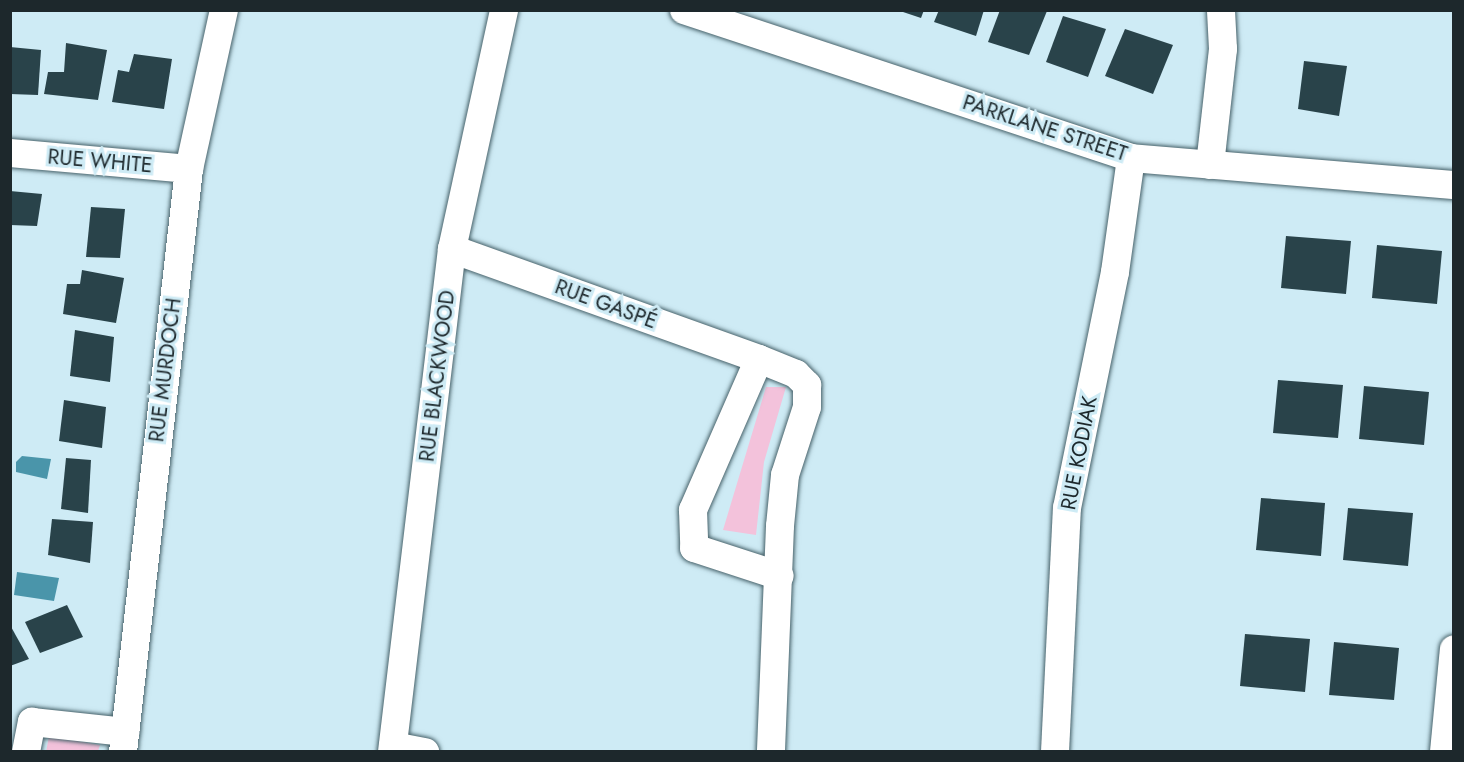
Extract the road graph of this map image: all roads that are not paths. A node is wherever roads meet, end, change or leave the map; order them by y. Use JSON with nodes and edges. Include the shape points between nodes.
{"nodes":[{"id":1,"x":224,"y":10,"type":"edge"},
{"id":2,"x":504,"y":10,"type":"edge"},
{"id":3,"x":1221,"y":10,"type":"edge"},
{"id":4,"x":696,"y":12,"type":"edge"},
{"id":5,"x":10,"y":153,"type":"edge"},
{"id":6,"x":1131,"y":158,"type":"junction"},
{"id":7,"x":1210,"y":165,"type":"junction"},
{"id":8,"x":189,"y":169,"type":"junction"},
{"id":9,"x":1454,"y":185,"type":"edge"},
{"id":10,"x":452,"y":249,"type":"junction"},
{"id":11,"x":759,"y":359,"type":"junction"},
{"id":12,"x":780,"y":576,"type":"junction"},
{"id":13,"x":1454,"y":649,"type":"edge"},
{"id":14,"x":124,"y":742,"type":"edge"},
{"id":15,"x":393,"y":749,"type":"edge"},
{"id":16,"x":26,"y":752,"type":"edge"},
{"id":17,"x":425,"y":752,"type":"edge"},
{"id":18,"x":771,"y":752,"type":"edge"},
{"id":19,"x":1055,"y":752,"type":"edge"},
{"id":20,"x":1444,"y":752,"type":"edge"}],
"edges":[{"from":1,"to":8,"type":"street","name":"RUE MURDOCH"},
{"from":2,"to":10,"type":"street","name":"RUE BLACKWOOD"},
{"from":3,"to":7,"type":"street","via":[[1223,49]]},
{"from":4,"to":6,"type":"street","name":"PARKLANE STREET"},
{"from":5,"to":8,"type":"street","name":"RUE WHITE"},
{"from":6,"to":7,"type":"street","name":"PARKLANE STREET"},
{"from":6,"to":19,"type":"street","name":"RUE KODIAK","via":[[1115,272],[1067,508]]},
{"from":7,"to":9,"type":"street","name":"PARKLANE STREET"},
{"from":8,"to":14,"type":"street","name":"RUE MURDOCH"},
{"from":10,"to":11,"type":"street","name":"RUE GASPÉ"},
{"from":10,"to":15,"type":"street","name":"RUE BLACKWOOD"},
{"from":11,"to":12,"type":"street","name":"RUE GASPÉ","via":[[796,374],[807,385],[807,407],[785,475]]},
{"from":11,"to":12,"type":"street","via":[[693,510],[694,548]]},
{"from":12,"to":18,"type":"street","name":"RUE GASPÉ"},
{"from":13,"to":20,"type":"street"},
{"from":14,"to":16,"type":"street","name":"RUE MURDOCH","via":[[32,722]]},
{"from":15,"to":17,"type":"street","name":"RUE BLACKWOOD"}]}
